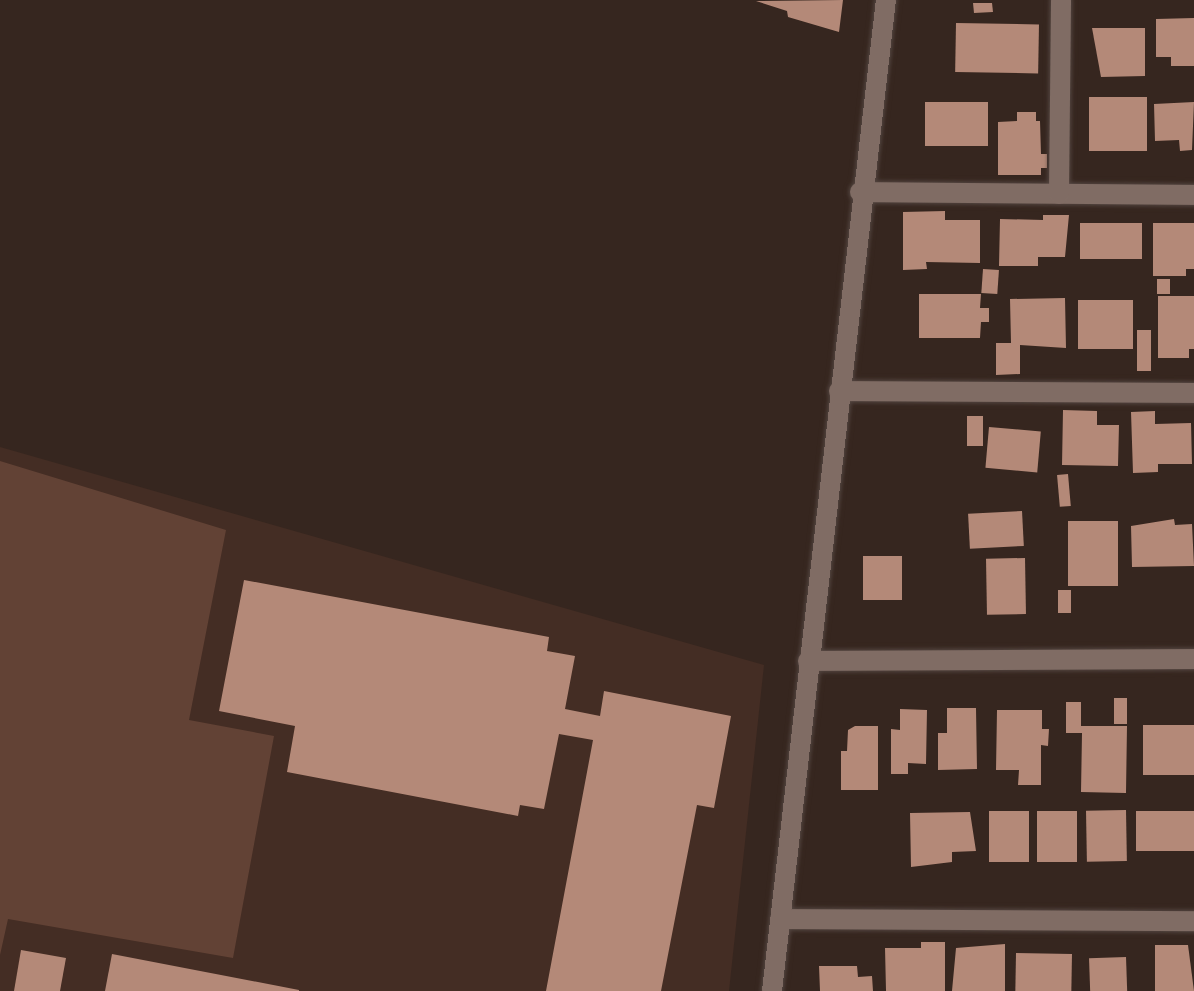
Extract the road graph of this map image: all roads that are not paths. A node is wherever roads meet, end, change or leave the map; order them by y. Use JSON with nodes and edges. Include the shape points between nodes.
{"nodes":[{"id":1,"x":886,"y":0,"type":"edge"},
{"id":2,"x":1061,"y":0,"type":"edge"},
{"id":3,"x":860,"y":192,"type":"junction"},
{"id":4,"x":1059,"y":194,"type":"junction"},
{"id":5,"x":1194,"y":195,"type":"edge"},
{"id":6,"x":839,"y":391,"type":"junction"},
{"id":7,"x":1194,"y":393,"type":"edge"},
{"id":8,"x":1194,"y":659,"type":"edge"},
{"id":9,"x":808,"y":661,"type":"junction"},
{"id":10,"x":780,"y":919,"type":"junction"},
{"id":11,"x":1194,"y":921,"type":"edge"},
{"id":12,"x":772,"y":991,"type":"edge"}],
"edges":[{"from":1,"to":3,"type":"street"},
{"from":2,"to":4,"type":"street"},
{"from":3,"to":4,"type":"street"},
{"from":3,"to":6,"type":"street"},
{"from":4,"to":5,"type":"street"},
{"from":6,"to":7,"type":"street"},
{"from":6,"to":9,"type":"street"},
{"from":8,"to":9,"type":"street"},
{"from":9,"to":10,"type":"street"},
{"from":10,"to":11,"type":"street"},
{"from":10,"to":12,"type":"street"}]}
